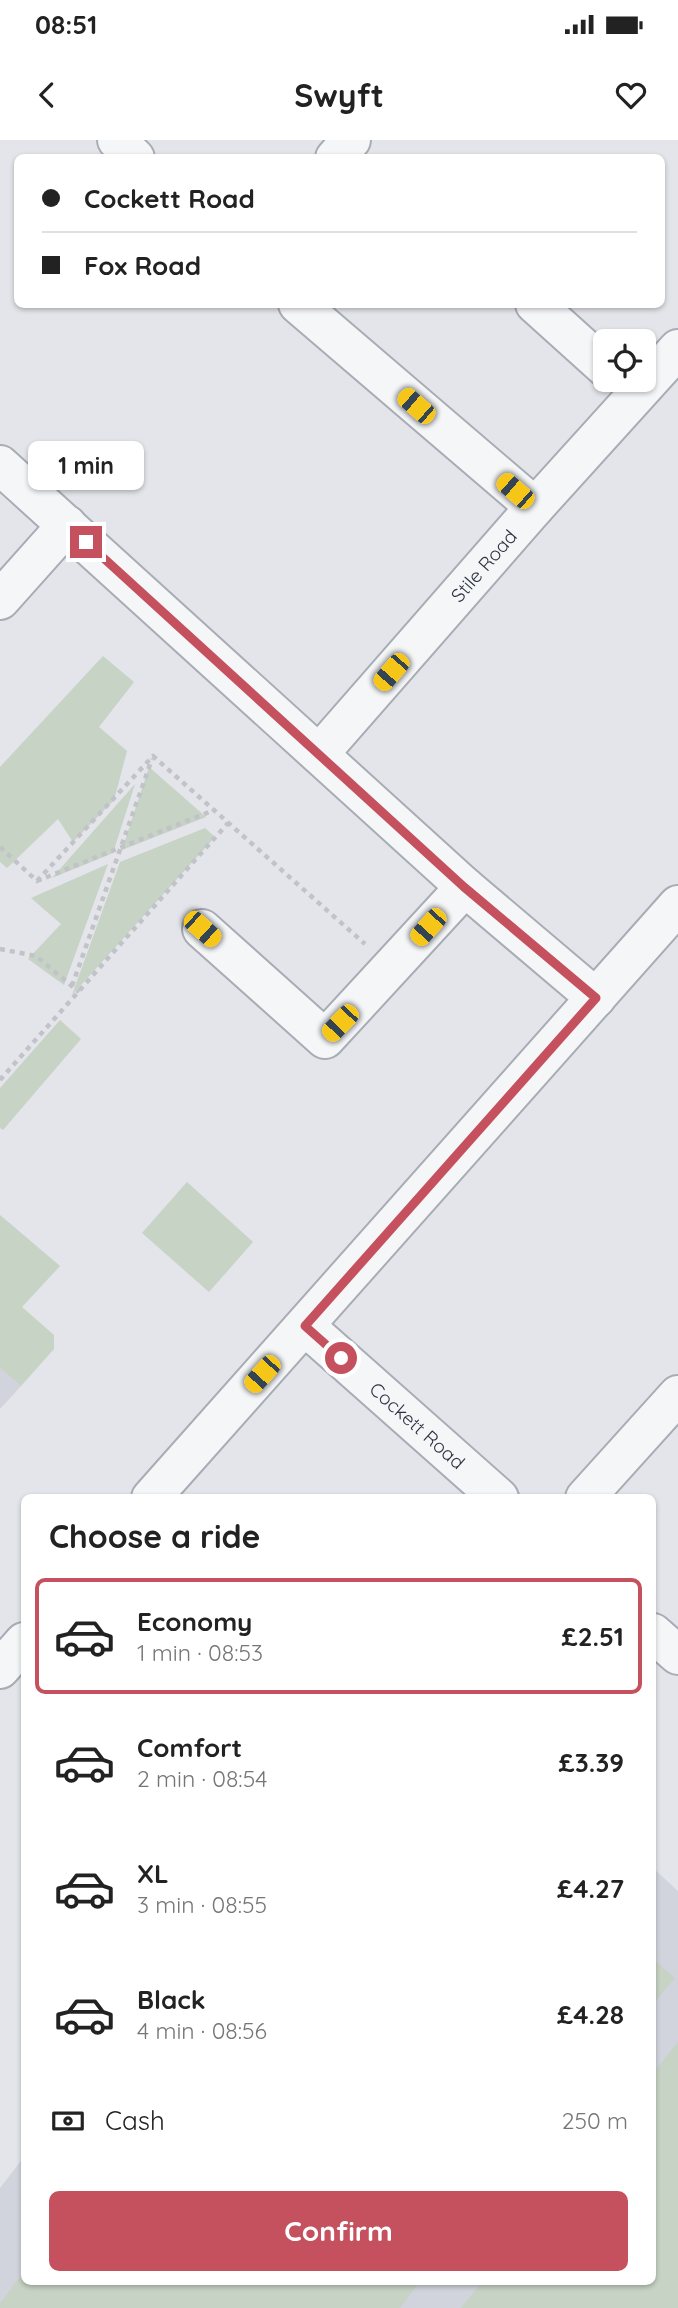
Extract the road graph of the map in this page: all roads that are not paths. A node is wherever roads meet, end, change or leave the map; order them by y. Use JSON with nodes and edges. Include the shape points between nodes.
{"nodes":[{"id":1,"x":117,"y":140,"type":"edge"},
{"id":2,"x":351,"y":140,"type":"edge"},
{"id":3,"x":131,"y":154,"type":"edge"},
{"id":4,"x":339,"y":154,"type":"edge"},
{"id":5,"x":303,"y":308,"type":"edge"},
{"id":6,"x":539,"y":308,"type":"edge"},
{"id":7,"x":678,"y":349,"type":"edge"},
{"id":8,"x":593,"y":356,"type":"edge"},
{"id":9,"x":656,"y":366,"type":"edge"},
{"id":10,"x":624,"y":392,"type":"edge"},
{"id":11,"x":0,"y":465,"type":"edge"},
{"id":12,"x":535,"y":508,"type":"junction"},
{"id":13,"x":67,"y":525,"type":"junction"},
{"id":14,"x":0,"y":600,"type":"edge"},
{"id":15,"x":319,"y":754,"type":"junction"},
{"id":16,"x":464,"y":887,"type":"junction"},
{"id":17,"x":678,"y":905,"type":"edge"},
{"id":18,"x":202,"y":929,"type":"dead end"},
{"id":19,"x":596,"y":998,"type":"junction"},
{"id":20,"x":305,"y":1326,"type":"junction"},
{"id":21,"x":678,"y":1395,"type":"edge"},
{"id":22,"x":155,"y":1494,"type":"edge"},
{"id":23,"x":494,"y":1494,"type":"edge"},
{"id":24,"x":589,"y":1494,"type":"edge"},
{"id":25,"x":656,"y":1636,"type":"edge"},
{"id":26,"x":678,"y":1656,"type":"edge"}],
"edges":[{"from":1,"to":3,"type":"street"},
{"from":2,"to":4,"type":"street"},
{"from":5,"to":12,"type":"street"},
{"from":6,"to":8,"type":"street"},
{"from":7,"to":9,"type":"street","name":"Stile Road"},
{"from":10,"to":12,"type":"street","name":"Stile Road"},
{"from":11,"to":13,"type":"street"},
{"from":12,"to":15,"type":"street","name":"Stile Road"},
{"from":13,"to":14,"type":"street"},
{"from":13,"to":15,"type":"street"},
{"from":15,"to":16,"type":"street"},
{"from":16,"to":18,"type":"street","via":[[325,1038]]},
{"from":16,"to":19,"type":"street"},
{"from":17,"to":19,"type":"street"},
{"from":19,"to":20,"type":"street"},
{"from":20,"to":22,"type":"street"},
{"from":20,"to":23,"type":"street","name":"Cockett Road"},
{"from":21,"to":24,"type":"street"},
{"from":25,"to":26,"type":"street"}]}
